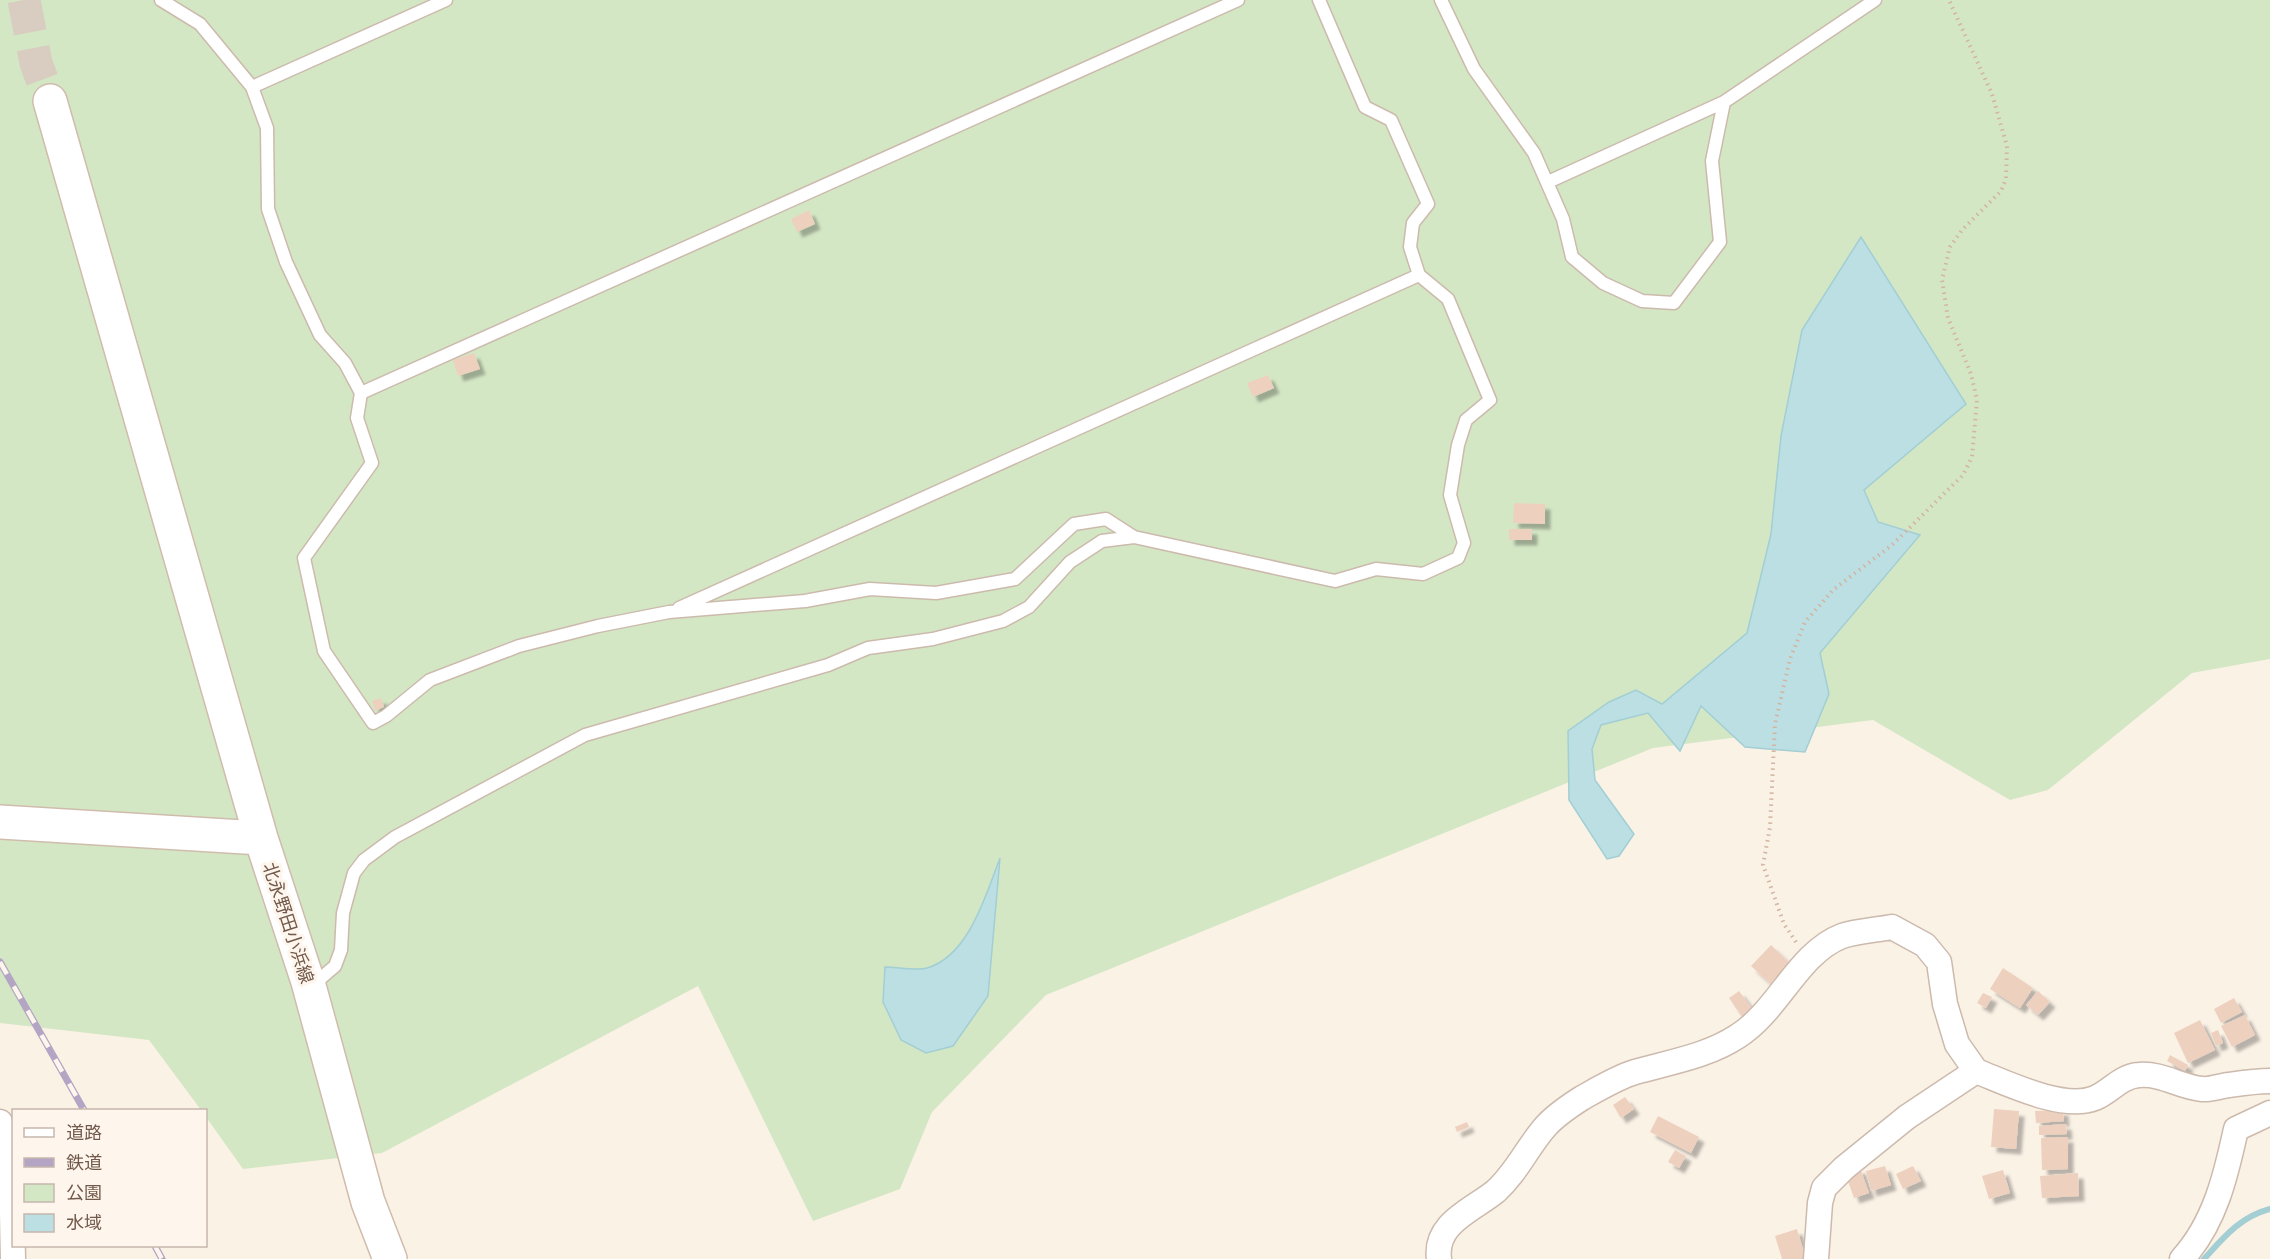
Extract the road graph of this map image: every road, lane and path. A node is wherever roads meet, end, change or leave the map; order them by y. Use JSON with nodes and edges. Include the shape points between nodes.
{"nodes":[{"id":1,"x":161,"y":0,"type":"edge"},
{"id":2,"x":446,"y":0,"type":"edge"},
{"id":3,"x":1238,"y":0,"type":"edge"},
{"id":4,"x":1319,"y":0,"type":"edge"},
{"id":5,"x":1875,"y":0,"type":"edge"},
{"id":6,"x":1949,"y":0,"type":"edge"},
{"id":7,"x":1443,"y":1,"type":"edge"},
{"id":8,"x":252,"y":87,"type":"junction"},
{"id":9,"x":50,"y":101,"type":"tunnel mouth"},
{"id":10,"x":1724,"y":102,"type":"junction"},
{"id":11,"x":1548,"y":182,"type":"junction"},
{"id":12,"x":1419,"y":275,"type":"junction"},
{"id":13,"x":361,"y":393,"type":"junction"},
{"id":14,"x":1134,"y":537,"type":"junction"},
{"id":15,"x":669,"y":612,"type":"junction"},
{"id":16,"x":0,"y":822,"type":"edge"},
{"id":17,"x":261,"y":838,"type":"junction"},
{"id":18,"x":1820,"y":949,"type":"junction"},
{"id":19,"x":308,"y":982,"type":"junction"},
{"id":20,"x":1976,"y":1071,"type":"junction"},
{"id":21,"x":2270,"y":1081,"type":"edge"},
{"id":22,"x":2270,"y":1113,"type":"edge"},
{"id":23,"x":0,"y":1122,"type":"edge"},
{"id":24,"x":12,"y":1214,"type":"edge"},
{"id":25,"x":390,"y":1259,"type":"edge"},
{"id":26,"x":1439,"y":1259,"type":"edge"},
{"id":27,"x":1816,"y":1259,"type":"edge"},
{"id":28,"x":2182,"y":1259,"type":"edge"}],
"edges":[{"from":1,"to":8,"type":"lane","via":[[200,24]]},
{"from":2,"to":8,"type":"lane"},
{"from":3,"to":13,"type":"lane"},
{"from":4,"to":12,"type":"lane","via":[[1365,107],[1391,120],[1428,204],[1413,223],[1410,247]]},
{"from":5,"to":10,"type":"lane"},
{"from":6,"to":18,"type":"path","via":[[1992,94],[2007,146],[2006,179],[2001,191],[1950,247],[1942,280],[1948,318],[1971,374],[1977,400],[1972,457],[1963,475],[1892,545],[1833,590],[1805,622],[1790,659],[1775,724],[1770,827],[1763,865],[1794,941]]},
{"from":7,"to":11,"type":"lane","via":[[1474,69],[1534,153]]},
{"from":8,"to":13,"type":"lane","via":[[267,128],[268,209],[286,262],[320,336],[345,363]]},
{"from":9,"to":17,"type":"street"},
{"from":10,"to":11,"type":"lane"},
{"from":10,"to":11,"type":"lane","via":[[1712,161],[1720,242],[1674,303],[1642,301],[1603,283],[1572,257],[1563,219]]},
{"from":12,"to":14,"type":"lane","via":[[1448,299],[1490,400],[1466,420],[1458,445],[1450,495],[1464,543],[1458,558],[1423,574],[1376,569],[1335,581]]},
{"from":12,"to":15,"type":"lane"},
{"from":13,"to":15,"type":"lane","via":[[357,418],[372,463],[304,558],[324,651],[373,723],[430,680],[519,646]]},
{"from":14,"to":15,"type":"lane","via":[[1106,519],[1074,524],[1015,579],[936,592],[870,590],[805,601]]},
{"from":14,"to":19,"type":"lane","via":[[1102,541],[1070,562],[1029,607],[1003,621],[933,639],[868,648],[828,664],[585,735],[406,831],[364,860],[354,873],[335,966],[321,978]]},
{"from":16,"to":17,"type":"street","name":"北永野田小浜線"},
{"from":17,"to":19,"type":"street","name":"北永野田小浜線"},
{"from":18,"to":20,"type":"street","via":[[1843,936],[1892,927],[1925,945],[1939,962],[1945,1004],[1957,1044]]},
{"from":18,"to":26,"type":"street","via":[[1765,1013],[1739,1036],[1676,1062],[1633,1073],[1582,1098],[1548,1124],[1499,1188],[1444,1231]]},
{"from":19,"to":25,"type":"street","name":"北永野田小浜線","via":[[368,1202]]},
{"from":20,"to":21,"type":"street","via":[[2050,1099],[2096,1098],[2114,1084],[2137,1075],[2160,1076],[2203,1089]]},
{"from":20,"to":27,"type":"street","via":[[1907,1117],[1824,1188]]},
{"from":22,"to":28,"type":"street","via":[[2236,1129],[2223,1187],[2194,1246]]},
{"from":23,"to":24,"type":"street","via":[[11,1169]]}]}
